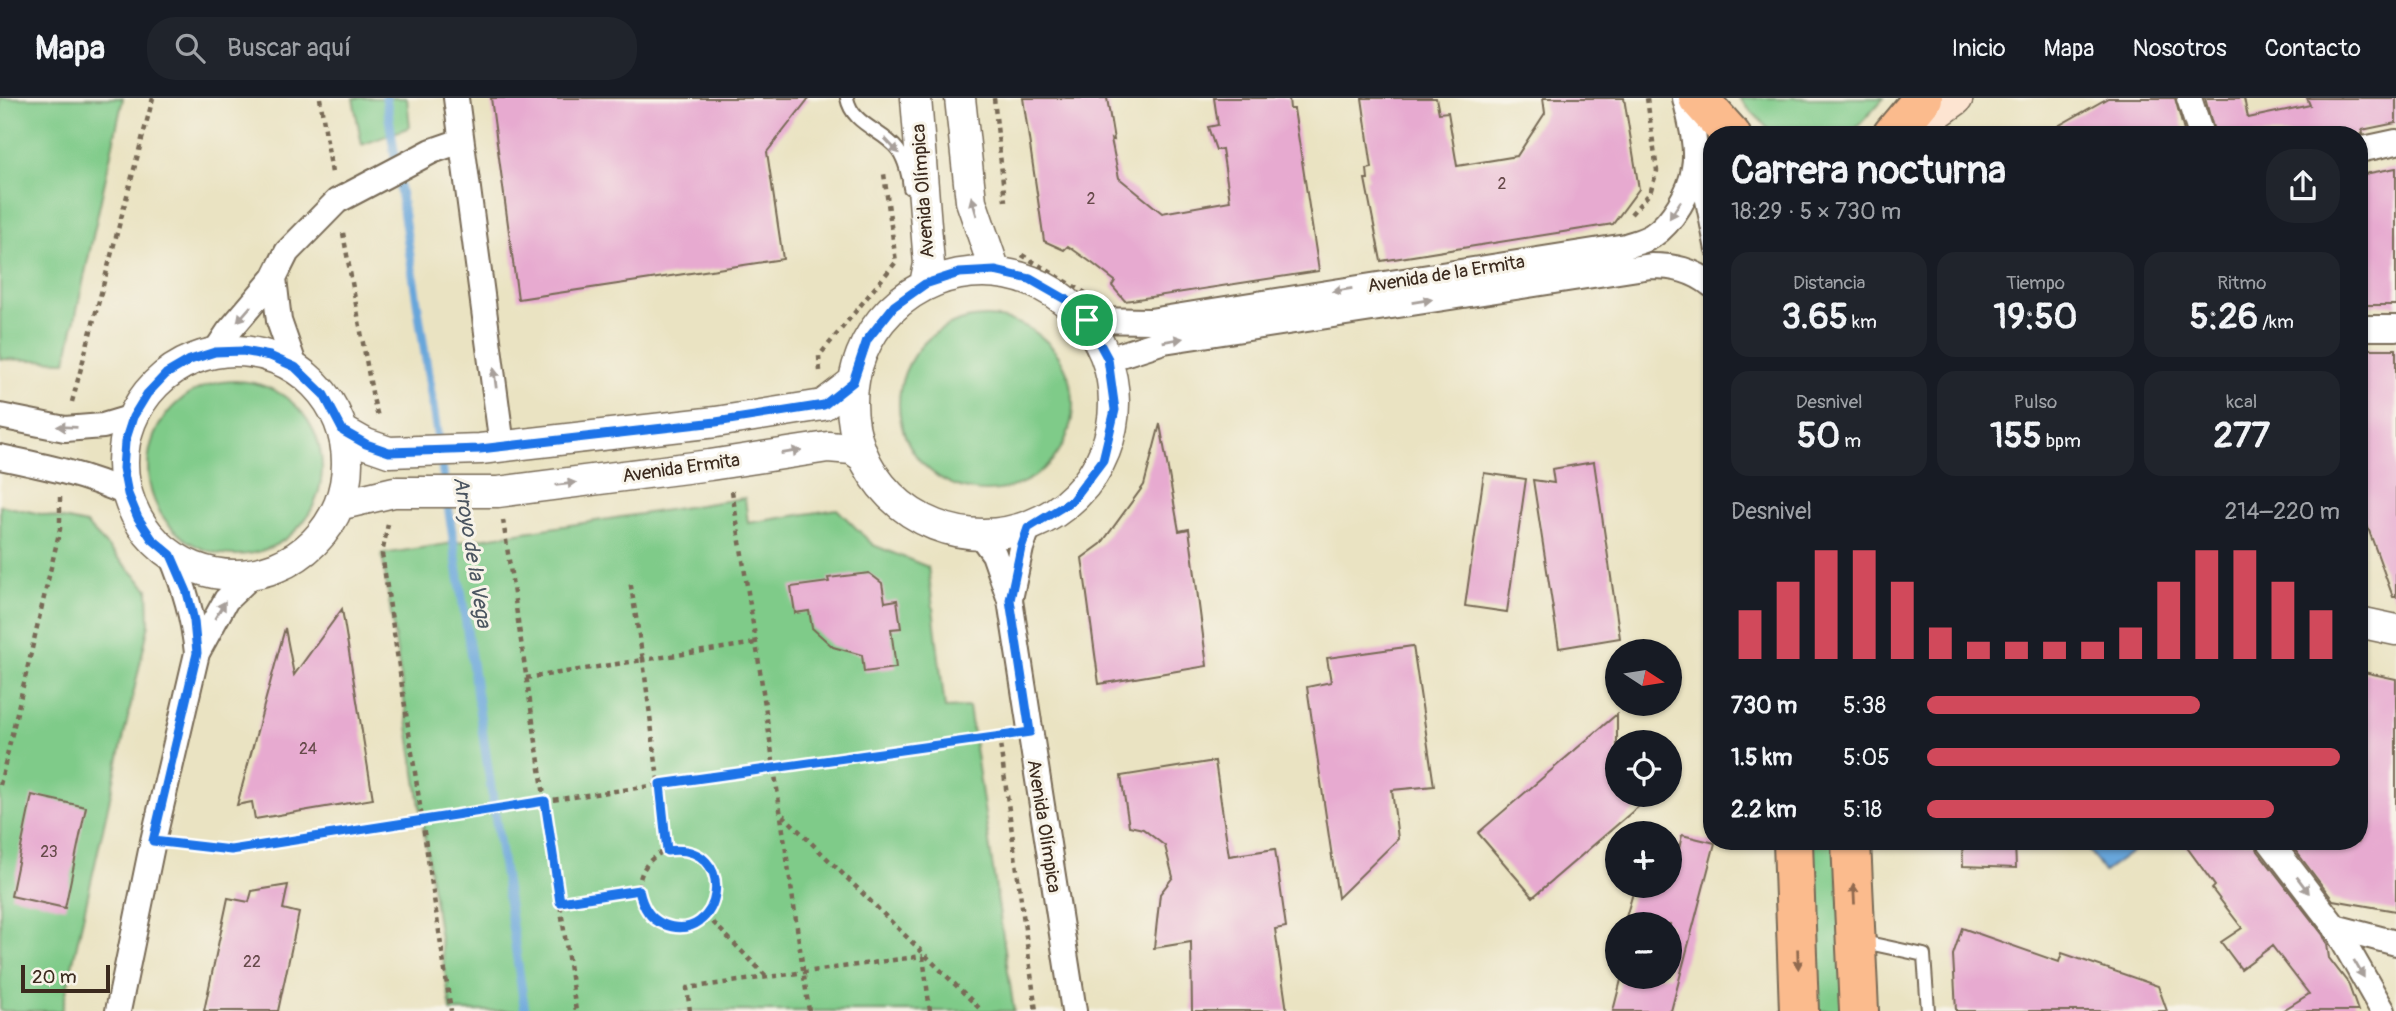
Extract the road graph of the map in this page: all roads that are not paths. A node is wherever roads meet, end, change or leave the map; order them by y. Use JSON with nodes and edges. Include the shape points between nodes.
{"nodes":[{"id":1,"x":456,"y":98,"type":"edge"},
{"id":2,"x":847,"y":98,"type":"edge"},
{"id":3,"x":916,"y":98,"type":"edge"},
{"id":4,"x":960,"y":98,"type":"edge"},
{"id":5,"x":1685,"y":98,"type":"edge"},
{"id":6,"x":1698,"y":98,"type":"edge"},
{"id":7,"x":1923,"y":98,"type":"edge"},
{"id":8,"x":1955,"y":98,"type":"edge"},
{"id":9,"x":2189,"y":98,"type":"edge"},
{"id":10,"x":1723,"y":126,"type":"edge"},
{"id":11,"x":1900,"y":126,"type":"edge"},
{"id":12,"x":1916,"y":126,"type":"edge"},
{"id":13,"x":2198,"y":126,"type":"edge"},
{"id":14,"x":461,"y":141,"type":"junction"},
{"id":15,"x":2396,"y":142,"type":"edge"},
{"id":16,"x":2368,"y":148,"type":"edge"},
{"id":17,"x":1694,"y":169,"type":"junction"},
{"id":18,"x":1703,"y":202,"type":"edge"},
{"id":19,"x":1003,"y":260,"type":"junction"},
{"id":20,"x":927,"y":274,"type":"junction"},
{"id":21,"x":274,"y":278,"type":"junction"},
{"id":22,"x":1703,"y":280,"type":"edge"},
{"id":23,"x":1088,"y":308,"type":"junction"},
{"id":24,"x":2368,"y":328,"type":"edge"},
{"id":25,"x":2396,"y":328,"type":"edge"},
{"id":26,"x":215,"y":352,"type":"junction"},
{"id":27,"x":1108,"y":359,"type":"junction"},
{"id":28,"x":295,"y":367,"type":"junction"},
{"id":29,"x":853,"y":382,"type":"junction"},
{"id":30,"x":0,"y":416,"type":"edge"},
{"id":31,"x":133,"y":417,"type":"junction"},
{"id":32,"x":343,"y":431,"type":"junction"},
{"id":33,"x":491,"y":448,"type":"junction"},
{"id":34,"x":862,"y":456,"type":"junction"},
{"id":35,"x":0,"y":457,"type":"edge"},
{"id":36,"x":128,"y":494,"type":"junction"},
{"id":37,"x":339,"y":505,"type":"junction"},
{"id":38,"x":1028,"y":528,"type":"junction"},
{"id":39,"x":981,"y":536,"type":"junction"},
{"id":40,"x":171,"y":555,"type":"junction"},
{"id":41,"x":253,"y":574,"type":"junction"},
{"id":42,"x":1010,"y":600,"type":"junction"},
{"id":43,"x":2368,"y":624,"type":"edge"},
{"id":44,"x":2396,"y":630,"type":"edge"},
{"id":45,"x":197,"y":653,"type":"junction"},
{"id":46,"x":1793,"y":850,"type":"edge"},
{"id":47,"x":1851,"y":850,"type":"edge"},
{"id":48,"x":2276,"y":850,"type":"edge"},
{"id":49,"x":2335,"y":928,"type":"junction"},
{"id":50,"x":1856,"y":940,"type":"junction"},
{"id":51,"x":2396,"y":943,"type":"edge"},
{"id":52,"x":118,"y":1011,"type":"edge"},
{"id":53,"x":1074,"y":1011,"type":"edge"},
{"id":54,"x":1800,"y":1011,"type":"edge"},
{"id":55,"x":1859,"y":1011,"type":"edge"},
{"id":56,"x":1928,"y":1011,"type":"edge"},
{"id":57,"x":2383,"y":1011,"type":"edge"}],
"edges":[{"from":1,"to":14,"type":"street"},
{"from":2,"to":20,"type":"lane","one_way":true,"via":[[854,116],[899,151],[909,177]]},
{"from":3,"to":20,"type":"street","name":"Avenida Olímpica"},
{"from":19,"to":4,"type":"street","one_way":true,"via":[[971,201]]},
{"from":5,"to":17,"type":"street","name":"Avenida de la Ermita"},
{"from":6,"to":10,"type":"main road"},
{"from":7,"to":11,"type":"main road"},
{"from":8,"to":12,"type":"main road"},
{"from":9,"to":13,"type":"street"},
{"from":14,"to":21,"type":"street","via":[[432,151],[343,198],[288,252]]},
{"from":33,"to":14,"type":"street","one_way":true,"via":[[495,382]]},
{"from":15,"to":16,"type":"street"},
{"from":17,"to":18,"type":"lane"},
{"from":17,"to":23,"type":"street","name":"Avenida de la Ermita","one_way":true,"via":[[1675,211],[1662,227],[1626,246],[1150,321]]},
{"from":19,"to":20,"type":"street","via":[[959,273]]},
{"from":19,"to":23,"type":"street"},
{"from":20,"to":29,"type":"street","via":[[867,340]]},
{"from":21,"to":26,"type":"street","one_way":true},
{"from":21,"to":28,"type":"street","via":[[279,321]]},
{"from":27,"to":22,"type":"street","name":"Avenida de la Ermita","one_way":true,"via":[[1164,341],[1651,266],[1673,266]]},
{"from":23,"to":27,"type":"street"},
{"from":24,"to":25,"type":"street"},
{"from":26,"to":28,"type":"street","via":[[270,356]]},
{"from":26,"to":31,"type":"street","via":[[166,374]]},
{"from":27,"to":38,"type":"street","via":[[1115,410],[1103,460],[1072,501]]},
{"from":28,"to":32,"type":"street","via":[[324,395]]},
{"from":29,"to":33,"type":"street","via":[[824,405]]},
{"from":29,"to":34,"type":"street","via":[[852,419]]},
{"from":31,"to":30,"type":"street","one_way":true,"via":[[103,426],[65,429]]},
{"from":31,"to":36,"type":"street","via":[[123,468]]},
{"from":32,"to":33,"type":"street","via":[[389,452]]},
{"from":32,"to":37,"type":"street","via":[[346,481]]},
{"from":37,"to":34,"type":"street","name":"Avenida Ermita","one_way":true,"via":[[394,492],[498,492],[828,447],[852,449]]},
{"from":34,"to":39,"type":"street","via":[[890,497],[932,525]]},
{"from":35,"to":36,"type":"street","via":[[99,481]]},
{"from":36,"to":40,"type":"street","via":[[152,539]]},
{"from":37,"to":41,"type":"street","via":[[325,530],[305,551],[281,566]]},
{"from":38,"to":39,"type":"street"},
{"from":38,"to":42,"type":"street","name":"Avenida Olímpica"},
{"from":39,"to":42,"type":"street","name":"Avenida Olímpica","via":[[994,554]]},
{"from":40,"to":41,"type":"street","via":[[210,573]]},
{"from":40,"to":45,"type":"street","via":[[187,592]]},
{"from":45,"to":41,"type":"street","one_way":true,"via":[[226,600]]},
{"from":42,"to":53,"type":"street","name":"Avenida Olímpica"},
{"from":43,"to":44,"type":"street"},
{"from":45,"to":52,"type":"street"},
{"from":46,"to":54,"type":"main road","one_way":true},
{"from":50,"to":47,"type":"main road","one_way":true},
{"from":48,"to":49,"type":"street","one_way":true},
{"from":49,"to":51,"type":"street"},
{"from":49,"to":57,"type":"street","one_way":true},
{"from":50,"to":55,"type":"main road"},
{"from":50,"to":56,"type":"lane","via":[[1924,955]]}]}
